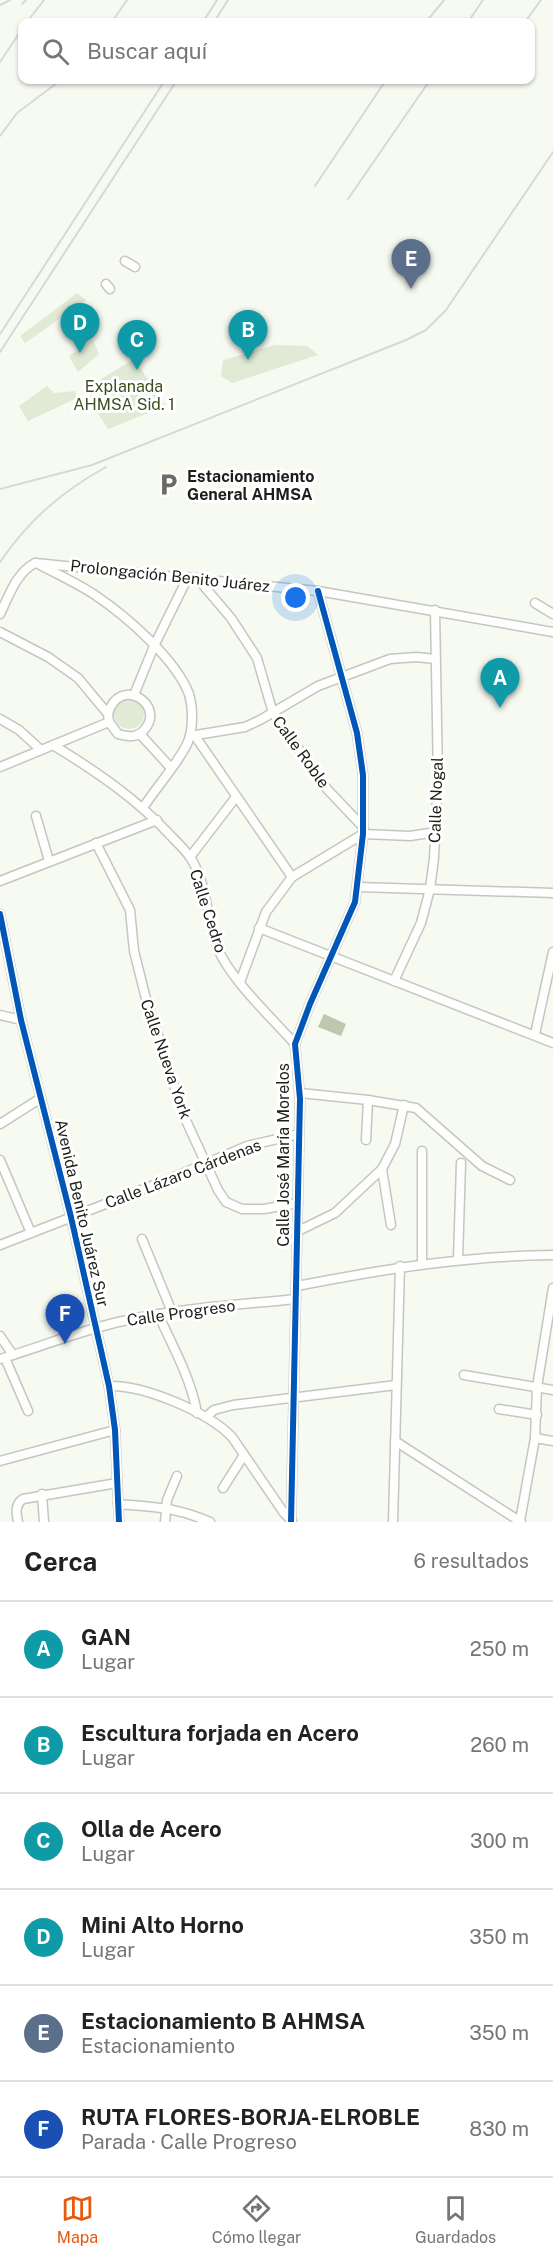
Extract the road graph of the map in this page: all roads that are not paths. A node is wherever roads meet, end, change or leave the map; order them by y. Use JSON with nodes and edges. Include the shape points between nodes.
{"nodes":[{"id":1,"x":125,"y":261,"type":"dead end"},
{"id":2,"x":135,"y":267,"type":"dead end"},
{"id":3,"x":35,"y":563,"type":"junction"},
{"id":4,"x":193,"y":578,"type":"junction"},
{"id":5,"x":318,"y":591,"type":"junction"},
{"id":6,"x":535,"y":603,"type":"dead end"},
{"id":7,"x":435,"y":610,"type":"junction"},
{"id":8,"x":553,"y":614,"type":"edge"},
{"id":9,"x":0,"y":615,"type":"edge"},
{"id":10,"x":0,"y":632,"type":"edge"},
{"id":11,"x":553,"y":632,"type":"edge"},
{"id":12,"x":154,"y":646,"type":"junction"},
{"id":13,"x":435,"y":659,"type":"junction"},
{"id":14,"x":342,"y":676,"type":"junction"},
{"id":15,"x":134,"y":695,"type":"junction"},
{"id":16,"x":273,"y":713,"type":"junction"},
{"id":17,"x":108,"y":718,"type":"junction"},
{"id":18,"x":0,"y":719,"type":"edge"},
{"id":19,"x":140,"y":734,"type":"junction"},
{"id":20,"x":192,"y":736,"type":"junction"},
{"id":21,"x":53,"y":745,"type":"junction"},
{"id":22,"x":41,"y":750,"type":"junction"},
{"id":23,"x":0,"y":767,"type":"edge"},
{"id":24,"x":171,"y":768,"type":"junction"},
{"id":25,"x":236,"y":797,"type":"junction"},
{"id":26,"x":143,"y":808,"type":"junction"},
{"id":27,"x":36,"y":816,"type":"dead end"},
{"id":28,"x":157,"y":820,"type":"junction"},
{"id":29,"x":363,"y":831,"type":"junction"},
{"id":30,"x":436,"y":832,"type":"junction"},
{"id":31,"x":96,"y":843,"type":"junction"},
{"id":32,"x":190,"y":857,"type":"junction"},
{"id":33,"x":49,"y":861,"type":"junction"},
{"id":34,"x":292,"y":877,"type":"junction"},
{"id":35,"x":0,"y":881,"type":"edge"},
{"id":36,"x":358,"y":887,"type":"junction"},
{"id":37,"x":430,"y":889,"type":"junction"},
{"id":38,"x":553,"y":893,"type":"edge"},
{"id":39,"x":0,"y":914,"type":"edge"},
{"id":40,"x":259,"y":928,"type":"junction"},
{"id":41,"x":553,"y":952,"type":"edge"},
{"id":42,"x":331,"y":957,"type":"junction"},
{"id":43,"x":394,"y":981,"type":"junction"},
{"id":44,"x":240,"y":982,"type":"junction"},
{"id":45,"x":0,"y":1015,"type":"edge"},
{"id":46,"x":21,"y":1020,"type":"junction"},
{"id":47,"x":535,"y":1035,"type":"junction"},
{"id":48,"x":553,"y":1043,"type":"edge"},
{"id":49,"x":295,"y":1044,"type":"junction"},
{"id":50,"x":300,"y":1093,"type":"junction"},
{"id":51,"x":41,"y":1098,"type":"junction"},
{"id":52,"x":368,"y":1100,"type":"junction"},
{"id":53,"x":404,"y":1105,"type":"junction"},
{"id":54,"x":0,"y":1124,"type":"edge"},
{"id":55,"x":299,"y":1134,"type":"junction"},
{"id":56,"x":366,"y":1140,"type":"dead end"},
{"id":57,"x":422,"y":1151,"type":"dead end"},
{"id":58,"x":0,"y":1160,"type":"edge"},
{"id":59,"x":461,"y":1162,"type":"dead end"},
{"id":60,"x":206,"y":1163,"type":"junction"},
{"id":61,"x":382,"y":1169,"type":"junction"},
{"id":62,"x":510,"y":1180,"type":"dead end"},
{"id":63,"x":298,"y":1203,"type":"junction"},
{"id":64,"x":71,"y":1217,"type":"junction"},
{"id":65,"x":391,"y":1225,"type":"dead end"},
{"id":66,"x":296,"y":1232,"type":"junction"},
{"id":67,"x":31,"y":1233,"type":"junction"},
{"id":68,"x":142,"y":1239,"type":"dead end"},
{"id":69,"x":0,"y":1245,"type":"edge"},
{"id":70,"x":553,"y":1255,"type":"edge"},
{"id":71,"x":458,"y":1259,"type":"junction"},
{"id":72,"x":422,"y":1263,"type":"junction"},
{"id":73,"x":400,"y":1266,"type":"junction"},
{"id":74,"x":297,"y":1286,"type":"junction"},
{"id":75,"x":553,"y":1288,"type":"edge"},
{"id":76,"x":296,"y":1299,"type":"junction"},
{"id":77,"x":172,"y":1312,"type":"junction"},
{"id":78,"x":158,"y":1314,"type":"junction"},
{"id":79,"x":95,"y":1327,"type":"junction"},
{"id":80,"x":0,"y":1336,"type":"edge"},
{"id":81,"x":6,"y":1358,"type":"edge"},
{"id":82,"x":464,"y":1375,"type":"dead end"},
{"id":83,"x":396,"y":1384,"type":"junction"},
{"id":84,"x":109,"y":1386,"type":"junction"},
{"id":85,"x":537,"y":1387,"type":"junction"},
{"id":86,"x":553,"y":1390,"type":"edge"},
{"id":87,"x":293,"y":1398,"type":"junction"},
{"id":88,"x":499,"y":1408,"type":"dead end"},
{"id":89,"x":28,"y":1411,"type":"dead end"},
{"id":90,"x":197,"y":1413,"type":"junction"},
{"id":91,"x":537,"y":1415,"type":"junction"},
{"id":92,"x":206,"y":1417,"type":"junction"},
{"id":93,"x":115,"y":1430,"type":"junction"},
{"id":94,"x":535,"y":1438,"type":"junction"},
{"id":95,"x":395,"y":1441,"type":"junction"},
{"id":96,"x":553,"y":1441,"type":"edge"},
{"id":97,"x":244,"y":1455,"type":"junction"},
{"id":98,"x":0,"y":1461,"type":"edge"},
{"id":99,"x":177,"y":1476,"type":"dead end"},
{"id":100,"x":117,"y":1483,"type":"junction"},
{"id":101,"x":223,"y":1488,"type":"dead end"},
{"id":102,"x":42,"y":1494,"type":"junction"},
{"id":103,"x":118,"y":1504,"type":"junction"},
{"id":104,"x":166,"y":1507,"type":"junction"},
{"id":105,"x":509,"y":1519,"type":"edge"},
{"id":106,"x":18,"y":1522,"type":"edge"},
{"id":107,"x":44,"y":1522,"type":"edge"},
{"id":108,"x":119,"y":1522,"type":"edge"},
{"id":109,"x":165,"y":1522,"type":"edge"},
{"id":110,"x":210,"y":1522,"type":"edge"},
{"id":111,"x":292,"y":1522,"type":"edge"},
{"id":112,"x":393,"y":1522,"type":"edge"},
{"id":113,"x":520,"y":1522,"type":"edge"}],
"edges":[{"from":1,"to":2,"type":"street"},
{"from":3,"to":4,"type":"street","name":"Prolongación Benito Juárez"},
{"from":3,"to":9,"type":"street","via":[[19,578]]},
{"from":3,"to":12,"type":"street","via":[[94,594]]},
{"from":4,"to":5,"type":"street","name":"Prolongación Benito Juárez"},
{"from":4,"to":12,"type":"street"},
{"from":4,"to":16,"type":"street","name":"Calle Roble","via":[[231,618],[257,658]]},
{"from":5,"to":7,"type":"street","name":"Prolongación Benito Juárez"},
{"from":5,"to":14,"type":"street","name":"Calle José María Morelos"},
{"from":6,"to":8,"type":"street"},
{"from":7,"to":11,"type":"street","name":"Prolongación Benito Juárez"},
{"from":7,"to":13,"type":"street","name":"Calle Nogal"},
{"from":10,"to":17,"type":"street","via":[[65,667],[84,683]]},
{"from":12,"to":15,"type":"street"},
{"from":12,"to":20,"type":"street","via":[[176,671],[189,695]]},
{"from":13,"to":14,"type":"street","via":[[390,659]]},
{"from":13,"to":30,"type":"street","name":"Calle Nogal"},
{"from":14,"to":16,"type":"street"},
{"from":14,"to":29,"type":"street","name":"Calle José María Morelos","via":[[363,775]]},
{"from":15,"to":17,"type":"street","via":[[115,700]]},
{"from":15,"to":19,"type":"street","via":[[146,702],[149,710],[148,726]]},
{"from":16,"to":20,"type":"street","via":[[245,727]]},
{"from":16,"to":29,"type":"street","name":"Calle Roble","via":[[324,785]]},
{"from":17,"to":19,"type":"street","via":[[118,734]]},
{"from":17,"to":21,"type":"street"},
{"from":18,"to":22,"type":"street"},
{"from":19,"to":24,"type":"street"},
{"from":20,"to":24,"type":"street"},
{"from":20,"to":25,"type":"street"},
{"from":21,"to":22,"type":"street"},
{"from":21,"to":26,"type":"street","name":"Calle Cedro","via":[[89,766]]},
{"from":22,"to":23,"type":"street"},
{"from":24,"to":26,"type":"street"},
{"from":25,"to":32,"type":"street"},
{"from":25,"to":34,"type":"street"},
{"from":26,"to":28,"type":"street","name":"Calle Cedro"},
{"from":27,"to":33,"type":"street"},
{"from":28,"to":31,"type":"street"},
{"from":28,"to":32,"type":"street","name":"Calle Cedro"},
{"from":29,"to":30,"type":"street","via":[[410,836]]},
{"from":29,"to":34,"type":"street"},
{"from":29,"to":36,"type":"street","name":"Calle José María Morelos"},
{"from":30,"to":37,"type":"street","name":"Calle Nogal"},
{"from":31,"to":33,"type":"street"},
{"from":31,"to":60,"type":"street","name":"Calle Nueva York","via":[[130,910],[144,995],[177,1098]]},
{"from":32,"to":44,"type":"street","name":"Calle Cedro","via":[[217,946]]},
{"from":33,"to":35,"type":"street"},
{"from":34,"to":40,"type":"street","via":[[273,900]]},
{"from":36,"to":37,"type":"street"},
{"from":36,"to":42,"type":"street","name":"Calle José María Morelos"},
{"from":37,"to":38,"type":"street"},
{"from":37,"to":43,"type":"street","name":"Calle Nogal","via":[[415,939]]},
{"from":39,"to":46,"type":"street","name":"Avenida Benito Juárez Sur"},
{"from":40,"to":42,"type":"street"},
{"from":40,"to":44,"type":"street"},
{"from":41,"to":47,"type":"street"},
{"from":42,"to":43,"type":"street"},
{"from":42,"to":49,"type":"street","name":"Calle José María Morelos"},
{"from":43,"to":47,"type":"street"},
{"from":44,"to":49,"type":"street","name":"Calle Cedro"},
{"from":45,"to":46,"type":"street"},
{"from":46,"to":51,"type":"street","name":"Avenida Benito Juárez Sur"},
{"from":47,"to":48,"type":"street"},
{"from":49,"to":50,"type":"street","name":"Calle José María Morelos"},
{"from":50,"to":52,"type":"street"},
{"from":50,"to":55,"type":"street","name":"Calle José María Morelos"},
{"from":51,"to":54,"type":"street"},
{"from":51,"to":64,"type":"street","name":"Avenida Benito Juárez Sur"},
{"from":52,"to":53,"type":"street"},
{"from":52,"to":56,"type":"street"},
{"from":53,"to":61,"type":"street","via":[[395,1144]]},
{"from":53,"to":62,"type":"street","via":[[421,1110],[482,1166]]},
{"from":55,"to":60,"type":"street","name":"Calle Lázaro Cárdenas","via":[[247,1146]]},
{"from":55,"to":63,"type":"street","name":"Calle José María Morelos"},
{"from":57,"to":72,"type":"street"},
{"from":58,"to":67,"type":"street"},
{"from":59,"to":71,"type":"street"},
{"from":60,"to":63,"type":"street","name":"Calle Nueva York","via":[[223,1198],[232,1205],[252,1210]]},
{"from":60,"to":64,"type":"street","name":"Calle Lázaro Cárdenas"},
{"from":61,"to":65,"type":"street"},
{"from":61,"to":66,"type":"street","via":[[336,1213]]},
{"from":63,"to":66,"type":"street","name":"Calle José María Morelos"},
{"from":64,"to":67,"type":"street","name":"Calle Lázaro Cárdenas"},
{"from":64,"to":79,"type":"street","name":"Avenida Benito Juárez Sur"},
{"from":66,"to":74,"type":"street","name":"Calle José María Morelos"},
{"from":67,"to":69,"type":"street","name":"Calle Lázaro Cárdenas"},
{"from":68,"to":77,"type":"street"},
{"from":70,"to":71,"type":"street"},
{"from":71,"to":72,"type":"street"},
{"from":72,"to":73,"type":"street"},
{"from":73,"to":74,"type":"street"},
{"from":73,"to":83,"type":"street"},
{"from":74,"to":76,"type":"street","name":"Calle José María Morelos"},
{"from":75,"to":85,"type":"street"},
{"from":76,"to":77,"type":"street","name":"Calle Progreso"},
{"from":76,"to":87,"type":"street","name":"Calle José María Morelos"},
{"from":77,"to":78,"type":"street","name":"Calle Progreso"},
{"from":78,"to":79,"type":"street","name":"Calle Progreso"},
{"from":78,"to":90,"type":"street"},
{"from":79,"to":81,"type":"street","name":"Calle Progreso"},
{"from":79,"to":84,"type":"street","name":"Avenida Benito Juárez Sur"},
{"from":80,"to":81,"type":"street"},
{"from":81,"to":89,"type":"street"},
{"from":82,"to":85,"type":"street"},
{"from":83,"to":87,"type":"street"},
{"from":83,"to":95,"type":"street"},
{"from":84,"to":90,"type":"street","via":[[132,1388]]},
{"from":84,"to":93,"type":"street","name":"Avenida Benito Juárez Sur"},
{"from":85,"to":86,"type":"street"},
{"from":85,"to":91,"type":"street"},
{"from":87,"to":92,"type":"street","via":[[222,1407]]},
{"from":87,"to":111,"type":"street","name":"Calle José María Morelos"},
{"from":88,"to":91,"type":"street"},
{"from":90,"to":92,"type":"street"},
{"from":91,"to":94,"type":"street"},
{"from":92,"to":97,"type":"street","via":[[223,1428]]},
{"from":93,"to":98,"type":"street"},
{"from":93,"to":100,"type":"street","name":"Avenida Benito Juárez Sur"},
{"from":94,"to":96,"type":"street"},
{"from":94,"to":113,"type":"street"},
{"from":95,"to":105,"type":"street"},
{"from":95,"to":112,"type":"street"},
{"from":97,"to":101,"type":"street"},
{"from":97,"to":111,"type":"street"},
{"from":99,"to":104,"type":"street"},
{"from":100,"to":102,"type":"street"},
{"from":100,"to":103,"type":"street","name":"Avenida Benito Juárez Sur"},
{"from":102,"to":106,"type":"street","via":[[18,1503]]},
{"from":102,"to":107,"type":"street"},
{"from":103,"to":104,"type":"street"},
{"from":103,"to":108,"type":"street","name":"Avenida Benito Juárez Sur"},
{"from":104,"to":109,"type":"street"},
{"from":104,"to":110,"type":"street"},
{"from":105,"to":113,"type":"street"}]}
